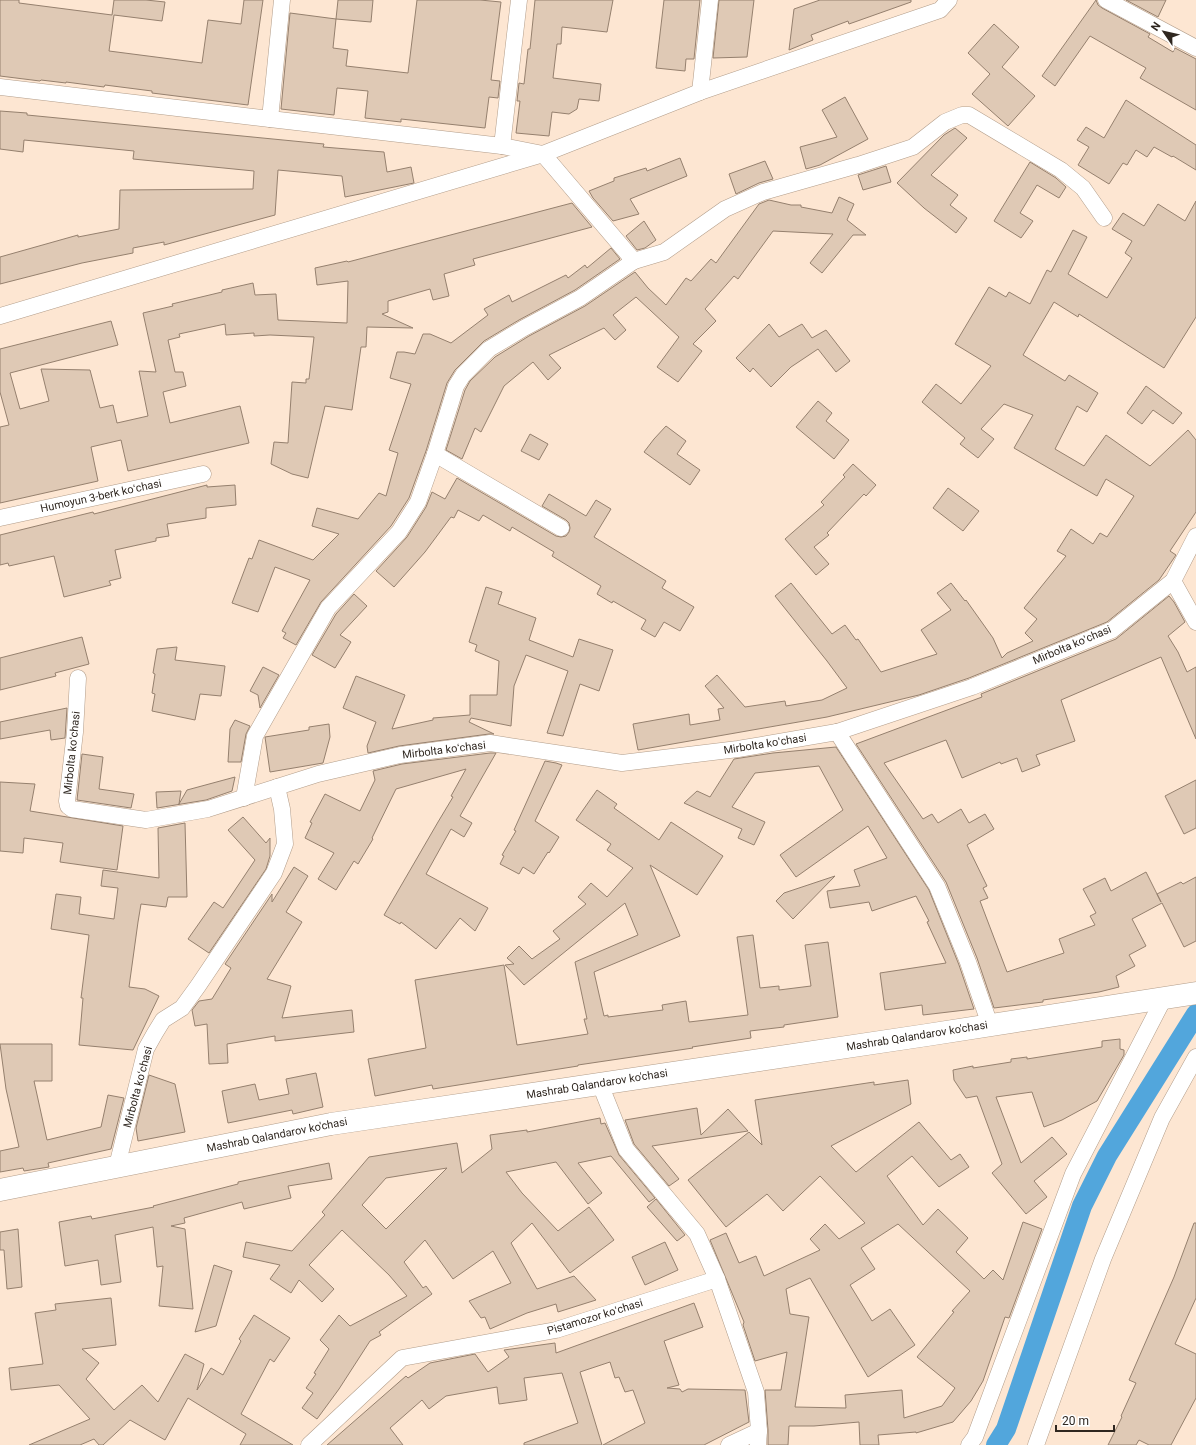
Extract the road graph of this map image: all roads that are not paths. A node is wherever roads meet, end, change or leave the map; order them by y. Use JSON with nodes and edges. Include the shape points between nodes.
{"nodes":[{"id":1,"x":282,"y":0,"type":"edge"},
{"id":2,"x":519,"y":0,"type":"edge"},
{"id":3,"x":710,"y":0,"type":"edge"},
{"id":4,"x":949,"y":0,"type":"edge"},
{"id":5,"x":1106,"y":0,"type":"edge"},
{"id":6,"x":1196,"y":48,"type":"edge"},
{"id":7,"x":0,"y":87,"type":"edge"},
{"id":8,"x":700,"y":92,"type":"junction"},
{"id":9,"x":270,"y":119,"type":"junction"},
{"id":10,"x":502,"y":146,"type":"junction"},
{"id":11,"x":543,"y":154,"type":"junction"},
{"id":12,"x":1104,"y":218,"type":"dead end"},
{"id":13,"x":634,"y":261,"type":"junction"},
{"id":14,"x":0,"y":316,"type":"edge"},
{"id":15,"x":435,"y":454,"type":"junction"},
{"id":16,"x":203,"y":474,"type":"dead end"},
{"id":17,"x":0,"y":518,"type":"edge"},
{"id":18,"x":561,"y":528,"type":"dead end"},
{"id":19,"x":1196,"y":536,"type":"edge"},
{"id":20,"x":1173,"y":581,"type":"junction"},
{"id":21,"x":1196,"y":622,"type":"edge"},
{"id":22,"x":78,"y":678,"type":"dead end"},
{"id":23,"x":837,"y":732,"type":"junction"},
{"id":24,"x":277,"y":787,"type":"junction"},
{"id":25,"x":244,"y":798,"type":"junction"},
{"id":26,"x":1196,"y":993,"type":"edge"},
{"id":27,"x":1164,"y":998,"type":"junction"},
{"id":28,"x":990,"y":1025,"type":"junction"},
{"id":29,"x":1196,"y":1057,"type":"edge"},
{"id":30,"x":600,"y":1084,"type":"junction"},
{"id":31,"x":117,"y":1166,"type":"junction"},
{"id":32,"x":0,"y":1190,"type":"edge"},
{"id":33,"x":717,"y":1279,"type":"junction"},
{"id":34,"x":758,"y":1438,"type":"edge"},
{"id":35,"x":309,"y":1445,"type":"edge"},
{"id":36,"x":729,"y":1445,"type":"edge"},
{"id":37,"x":968,"y":1445,"type":"edge"},
{"id":38,"x":1036,"y":1445,"type":"edge"}],
"edges":[{"from":1,"to":9,"type":"street"},
{"from":2,"to":10,"type":"street"},
{"from":3,"to":8,"type":"street"},
{"from":4,"to":8,"type":"street","via":[[940,10]]},
{"from":5,"to":6,"type":"street"},
{"from":7,"to":9,"type":"street"},
{"from":8,"to":11,"type":"street"},
{"from":9,"to":10,"type":"street"},
{"from":10,"to":11,"type":"street"},
{"from":11,"to":13,"type":"street"},
{"from":11,"to":14,"type":"street"},
{"from":12,"to":13,"type":"street","via":[[1083,188],[1061,170],[969,115],[962,115],[945,122],[913,147],[756,195],[725,209],[664,252]]},
{"from":13,"to":15,"type":"street","via":[[580,298],[489,349],[463,375],[456,386]]},
{"from":15,"to":18,"type":"street"},
{"from":15,"to":25,"type":"street","via":[[418,502],[398,532],[328,608],[301,653],[255,736]]},
{"from":16,"to":17,"type":"street","name":"Humoyun 3-berk koʻchasi"},
{"from":19,"to":20,"type":"street","name":"Mirbolta koʻchasi"},
{"from":20,"to":21,"type":"street"},
{"from":20,"to":23,"type":"street","name":"Mirbolta koʻchasi","via":[[1112,630],[972,687]]},
{"from":22,"to":25,"type":"street","name":"Mirbolta koʻchasi","via":[[67,801],[72,809],[146,820],[208,809]]},
{"from":23,"to":24,"type":"street","name":"Mirbolta koʻchasi","via":[[738,749],[622,763],[490,743],[400,755],[318,774]]},
{"from":23,"to":28,"type":"street","via":[[937,886]]},
{"from":24,"to":25,"type":"street","name":"Mirbolta koʻchasi"},
{"from":24,"to":31,"type":"street","name":"Mirbolta koʻchasi","via":[[285,844],[274,873],[198,986],[182,1008],[163,1020],[146,1049]]},
{"from":26,"to":27,"type":"main road","name":"Mashrab Qalandarov ko'chasi"},
{"from":27,"to":28,"type":"main road","name":"Mashrab Qalandarov ko'chasi"},
{"from":27,"to":37,"type":"street","via":[[1073,1174],[974,1437]]},
{"from":28,"to":30,"type":"main road","name":"Mashrab Qalandarov ko'chasi"},
{"from":29,"to":38,"type":"street","via":[[1162,1118],[1103,1259]]},
{"from":30,"to":31,"type":"main road","name":"Mashrab Qalandarov ko'chasi","via":[[331,1124]]},
{"from":30,"to":33,"type":"street","via":[[626,1149],[697,1234]]},
{"from":31,"to":32,"type":"main road","name":"Mashrab Qalandarov ko'chasi"},
{"from":33,"to":34,"type":"street","via":[[756,1392]]},
{"from":33,"to":35,"type":"street","name":"Pistamozor koʻchasi","via":[[556,1330],[402,1358]]},
{"from":34,"to":36,"type":"street"}]}
